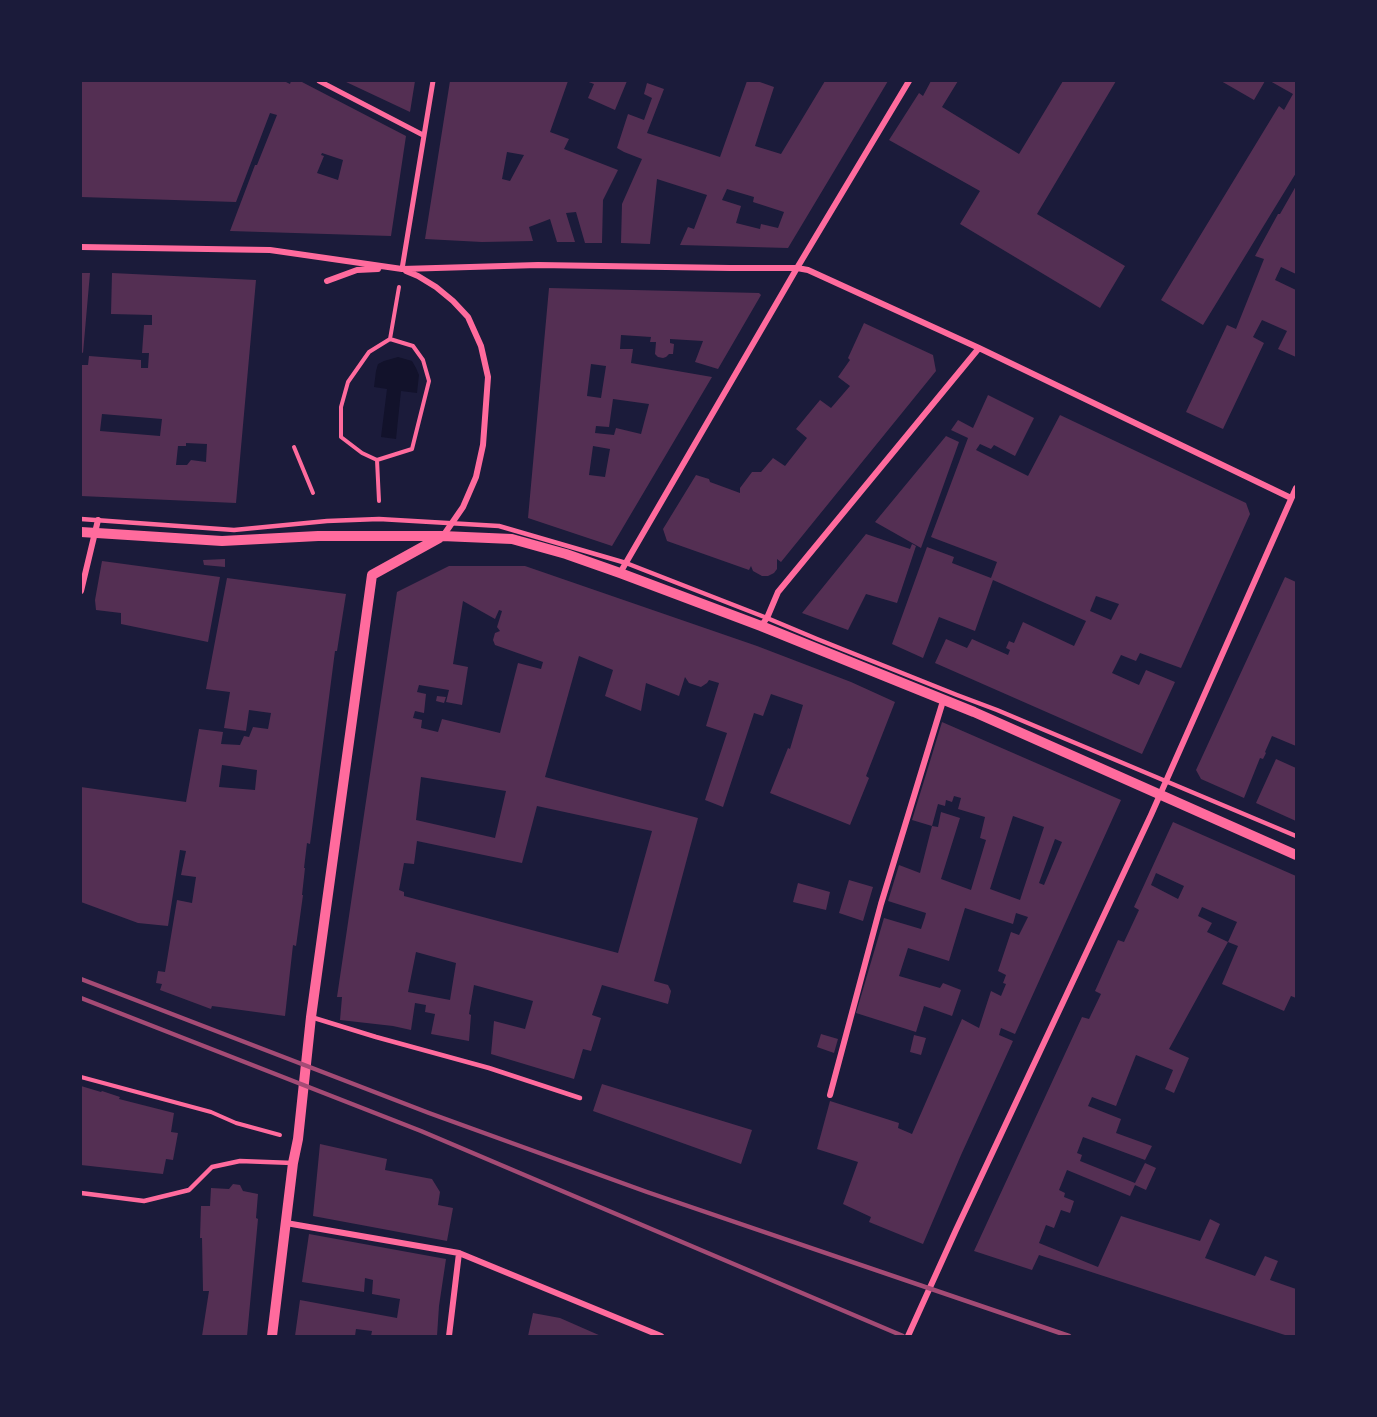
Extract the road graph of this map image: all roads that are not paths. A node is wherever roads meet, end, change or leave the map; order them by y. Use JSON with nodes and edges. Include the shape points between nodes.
{"nodes":[{"id":1,"x":319,"y":81,"type":"edge"},
{"id":2,"x":433,"y":81,"type":"edge"},
{"id":3,"x":909,"y":81,"type":"edge"},
{"id":4,"x":423,"y":135,"type":"junction"},
{"id":5,"x":81,"y":247,"type":"edge"},
{"id":6,"x":798,"y":268,"type":"junction"},
{"id":7,"x":402,"y":269,"type":"junction"},
{"id":8,"x":327,"y":281,"type":"dead end"},
{"id":9,"x":979,"y":348,"type":"junction"},
{"id":10,"x":1296,"y":488,"type":"edge"},
{"id":11,"x":1291,"y":498,"type":"junction"},
{"id":12,"x":81,"y":519,"type":"edge"},
{"id":13,"x":98,"y":520,"type":"junction"},
{"id":14,"x":452,"y":523,"type":"junction"},
{"id":15,"x":81,"y":532,"type":"edge"},
{"id":16,"x":95,"y":532,"type":"junction"},
{"id":17,"x":442,"y":536,"type":"junction"},
{"id":18,"x":623,"y":568,"type":"junction"},
{"id":19,"x":81,"y":591,"type":"edge"},
{"id":20,"x":764,"y":622,"type":"junction"},
{"id":21,"x":943,"y":700,"type":"junction"},
{"id":22,"x":1166,"y":781,"type":"junction"},
{"id":23,"x":1160,"y":794,"type":"junction"},
{"id":24,"x":1296,"y":836,"type":"edge"},
{"id":25,"x":1296,"y":855,"type":"edge"},
{"id":26,"x":311,"y":1017,"type":"junction"},
{"id":27,"x":830,"y":1095,"type":"dead end"},
{"id":28,"x":580,"y":1098,"type":"dead end"},
{"id":29,"x":293,"y":1163,"type":"junction"},
{"id":30,"x":81,"y":1193,"type":"edge"},
{"id":31,"x":286,"y":1223,"type":"junction"},
{"id":32,"x":459,"y":1253,"type":"junction"},
{"id":33,"x":272,"y":1336,"type":"edge"},
{"id":34,"x":449,"y":1336,"type":"edge"},
{"id":35,"x":661,"y":1336,"type":"edge"},
{"id":36,"x":908,"y":1336,"type":"edge"}],
"edges":[{"from":1,"to":4,"type":"street"},
{"from":2,"to":4,"type":"street"},
{"from":3,"to":6,"type":"street"},
{"from":4,"to":7,"type":"street"},
{"from":5,"to":7,"type":"street","via":[[270,250]]},
{"from":6,"to":7,"type":"street","via":[[538,265]]},
{"from":6,"to":9,"type":"street"},
{"from":6,"to":18,"type":"street"},
{"from":7,"to":8,"type":"street","via":[[357,270]]},
{"from":7,"to":14,"type":"street","via":[[436,287],[468,317],[481,346],[488,377],[483,445],[476,477]]},
{"from":9,"to":11,"type":"street"},
{"from":9,"to":20,"type":"street","via":[[778,592]]},
{"from":10,"to":11,"type":"street"},
{"from":11,"to":22,"type":"street"},
{"from":12,"to":13,"type":"lane"},
{"from":13,"to":14,"type":"lane","via":[[234,530],[379,519]]},
{"from":13,"to":16,"type":"street"},
{"from":14,"to":17,"type":"street"},
{"from":14,"to":18,"type":"lane","via":[[499,526]]},
{"from":15,"to":16,"type":"street"},
{"from":16,"to":17,"type":"street","via":[[222,541]]},
{"from":16,"to":19,"type":"street"},
{"from":17,"to":18,"type":"street","via":[[512,539]]},
{"from":17,"to":26,"type":"street","via":[[372,575]]},
{"from":18,"to":20,"type":"street"},
{"from":20,"to":21,"type":"street"},
{"from":20,"to":22,"type":"lane","via":[[997,710]]},
{"from":21,"to":23,"type":"street"},
{"from":21,"to":27,"type":"street","via":[[881,904]]},
{"from":22,"to":23,"type":"street"},
{"from":22,"to":24,"type":"lane"},
{"from":23,"to":25,"type":"street"},
{"from":23,"to":36,"type":"street"},
{"from":26,"to":28,"type":"lane"},
{"from":26,"to":29,"type":"street"},
{"from":29,"to":30,"type":"lane","via":[[240,1161],[212,1167],[189,1190],[144,1201]]},
{"from":29,"to":31,"type":"street"},
{"from":31,"to":32,"type":"street"},
{"from":31,"to":33,"type":"street"},
{"from":32,"to":34,"type":"street"},
{"from":32,"to":35,"type":"street"}]}
